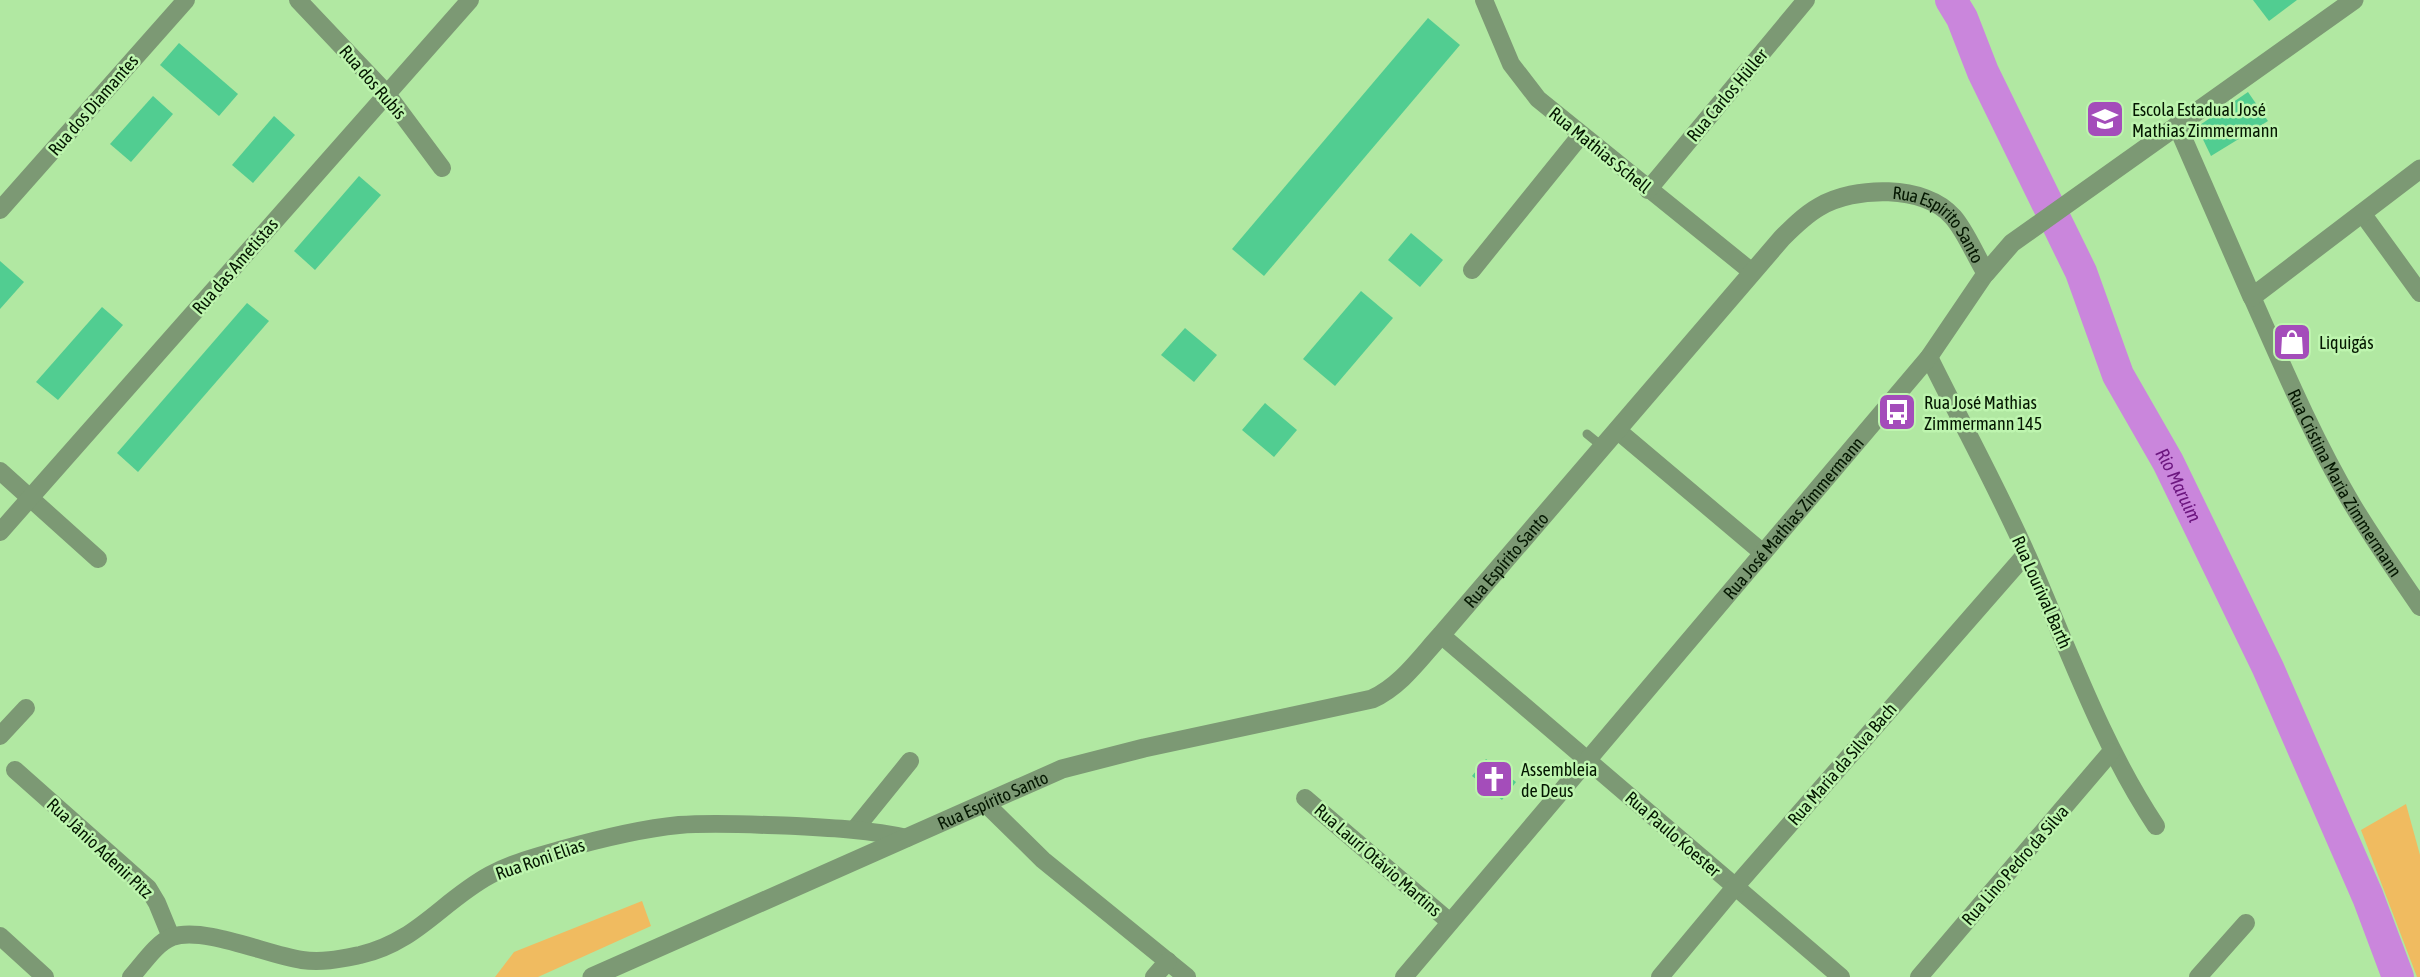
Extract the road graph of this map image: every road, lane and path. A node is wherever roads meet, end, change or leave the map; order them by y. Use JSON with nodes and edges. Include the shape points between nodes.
{"nodes":[{"id":1,"x":186,"y":0,"type":"edge"},
{"id":2,"x":298,"y":0,"type":"edge"},
{"id":3,"x":470,"y":0,"type":"edge"},
{"id":4,"x":1484,"y":0,"type":"edge"},
{"id":5,"x":1806,"y":0,"type":"edge"},
{"id":6,"x":2354,"y":0,"type":"edge"},
{"id":7,"x":387,"y":94,"type":"junction"},
{"id":8,"x":2177,"y":125,"type":"junction"},
{"id":9,"x":1581,"y":135,"type":"junction"},
{"id":10,"x":442,"y":168,"type":"dead end"},
{"id":11,"x":2420,"y":169,"type":"edge"},
{"id":12,"x":1648,"y":190,"type":"junction"},
{"id":13,"x":0,"y":210,"type":"edge"},
{"id":14,"x":2362,"y":213,"type":"junction"},
{"id":15,"x":1472,"y":270,"type":"dead end"},
{"id":16,"x":1752,"y":272,"type":"junction"},
{"id":17,"x":1986,"y":273,"type":"junction"},
{"id":18,"x":2420,"y":293,"type":"edge"},
{"id":19,"x":2252,"y":297,"type":"junction"},
{"id":20,"x":1929,"y":357,"type":"junction"},
{"id":21,"x":1617,"y":430,"type":"junction"},
{"id":22,"x":1587,"y":434,"type":"dead end"},
{"id":23,"x":1602,"y":447,"type":"junction"},
{"id":24,"x":0,"y":471,"type":"edge"},
{"id":25,"x":30,"y":498,"type":"junction"},
{"id":26,"x":0,"y":531,"type":"edge"},
{"id":27,"x":1763,"y":553,"type":"junction"},
{"id":28,"x":2026,"y":554,"type":"junction"},
{"id":29,"x":97,"y":559,"type":"dead end"},
{"id":30,"x":2420,"y":607,"type":"edge"},
{"id":31,"x":1441,"y":635,"type":"junction"},
{"id":32,"x":26,"y":708,"type":"dead end"},
{"id":33,"x":0,"y":736,"type":"edge"},
{"id":34,"x":2111,"y":752,"type":"junction"},
{"id":35,"x":910,"y":761,"type":"dead end"},
{"id":36,"x":1588,"y":761,"type":"junction"},
{"id":37,"x":15,"y":770,"type":"dead end"},
{"id":38,"x":1306,"y":798,"type":"dead end"},
{"id":39,"x":986,"y":804,"type":"junction"},
{"id":40,"x":2155,"y":826,"type":"dead end"},
{"id":41,"x":855,"y":829,"type":"junction"},
{"id":42,"x":907,"y":838,"type":"junction"},
{"id":43,"x":1735,"y":887,"type":"junction"},
{"id":44,"x":1450,"y":922,"type":"junction"},
{"id":45,"x":2246,"y":923,"type":"dead end"},
{"id":46,"x":0,"y":936,"type":"edge"},
{"id":47,"x":170,"y":937,"type":"junction"},
{"id":48,"x":1168,"y":961,"type":"junction"},
{"id":49,"x":45,"y":977,"type":"edge"},
{"id":50,"x":131,"y":977,"type":"edge"},
{"id":51,"x":592,"y":977,"type":"edge"},
{"id":52,"x":1154,"y":977,"type":"edge"},
{"id":53,"x":1187,"y":977,"type":"edge"},
{"id":54,"x":1404,"y":977,"type":"edge"},
{"id":55,"x":1660,"y":977,"type":"edge"},
{"id":56,"x":1841,"y":977,"type":"edge"},
{"id":57,"x":1919,"y":977,"type":"edge"},
{"id":58,"x":2198,"y":977,"type":"edge"}],
"edges":[{"from":1,"to":13,"type":"street","name":"Rua dos Diamantes"},
{"from":2,"to":7,"type":"street","name":"Rua dos Rubis"},
{"from":3,"to":7,"type":"street","name":"Rua das Ametistas"},
{"from":4,"to":9,"type":"street","name":"Rua Mathias Schell","via":[[1503,49],[1524,83]]},
{"from":5,"to":12,"type":"street","name":"Rua Carlos Hüller"},
{"from":6,"to":8,"type":"street","name":"Rua José Mathias Zimmermann"},
{"from":7,"to":10,"type":"street","name":"Rua dos Rubis"},
{"from":7,"to":25,"type":"street","name":"Rua das Ametistas"},
{"from":8,"to":17,"type":"street","name":"Rua José Mathias Zimmermann","via":[[2012,243]]},
{"from":8,"to":19,"type":"street","name":"Rua Cristina Maria Zimmermann"},
{"from":9,"to":12,"type":"street","name":"Rua Mathias Schell"},
{"from":9,"to":15,"type":"street"},
{"from":11,"to":14,"type":"street"},
{"from":12,"to":16,"type":"street","name":"Rua Mathias Schell"},
{"from":14,"to":18,"type":"street"},
{"from":14,"to":19,"type":"street"},
{"from":16,"to":17,"type":"street","name":"Rua Espírito Santo","via":[[1782,238],[1820,206],[1881,191],[1937,204],[1952,216]]},
{"from":16,"to":21,"type":"street","name":"Rua Espírito Santo"},
{"from":17,"to":20,"type":"street","name":"Rua José Mathias Zimmermann"},
{"from":19,"to":30,"type":"street","name":"Rua Cristina Maria Zimmermann","via":[[2303,412],[2346,493]]},
{"from":20,"to":27,"type":"street","name":"Rua José Mathias Zimmermann"},
{"from":20,"to":28,"type":"street","name":"Rua Lourival Barth"},
{"from":21,"to":23,"type":"street","name":"Rua Espírito Santo"},
{"from":21,"to":27,"type":"street"},
{"from":22,"to":23,"type":"lane"},
{"from":23,"to":31,"type":"street","name":"Rua Espírito Santo"},
{"from":24,"to":25,"type":"street"},
{"from":25,"to":26,"type":"street","name":"Rua das Ametistas"},
{"from":25,"to":29,"type":"street"},
{"from":27,"to":36,"type":"street","name":"Rua José Mathias Zimmermann"},
{"from":28,"to":34,"type":"street","name":"Rua Lourival Barth"},
{"from":28,"to":43,"type":"street","name":"Rua Maria da Silva Bach"},
{"from":31,"to":36,"type":"street","name":"Rua Paulo Koester"},
{"from":31,"to":39,"type":"street","name":"Rua Espírito Santo","via":[[1395,685],[1372,699],[1078,763]]},
{"from":32,"to":33,"type":"street"},
{"from":34,"to":40,"type":"street","name":"Rua Lourival Barth"},
{"from":34,"to":57,"type":"street","name":"Rua Lino Pedro da Silva"},
{"from":35,"to":41,"type":"street"},
{"from":36,"to":43,"type":"street","name":"Rua Paulo Koester"},
{"from":36,"to":44,"type":"street","name":"Rua José Mathias Zimmermann"},
{"from":37,"to":47,"type":"street","name":"Rua Jânio Adenir Pitz","via":[[148,888]]},
{"from":38,"to":44,"type":"street","name":"Rua Lauri Otávio Martins"},
{"from":39,"to":42,"type":"street","name":"Rua Espírito Santo"},
{"from":39,"to":48,"type":"street","via":[[1043,860]]},
{"from":41,"to":42,"type":"street","name":"Rua Roni Elias"},
{"from":41,"to":47,"type":"street","name":"Rua Roni Elias","via":[[680,825],[607,837],[489,875],[395,944],[319,962],[207,936]]},
{"from":42,"to":51,"type":"street","name":"Rua Espírito Santo"},
{"from":43,"to":55,"type":"street","name":"Rua Maria da Silva Bach"},
{"from":43,"to":56,"type":"street","name":"Rua Paulo Koester"},
{"from":44,"to":54,"type":"street","name":"Rua José Mathias Zimmermann"},
{"from":45,"to":58,"type":"street"},
{"from":46,"to":49,"type":"street"},
{"from":47,"to":50,"type":"street"},
{"from":48,"to":52,"type":"street"},
{"from":48,"to":53,"type":"street"}]}
